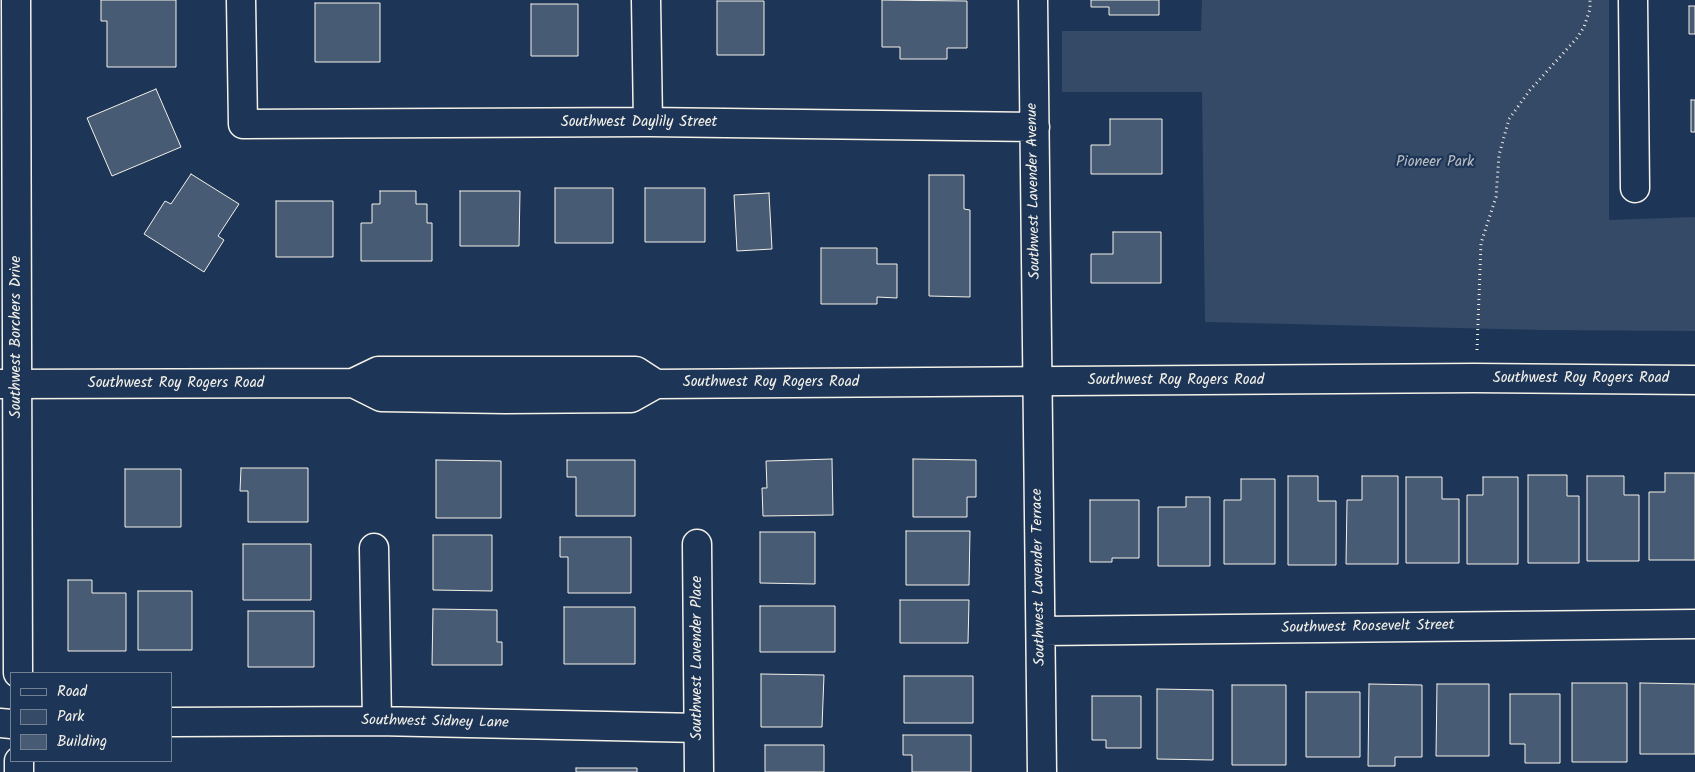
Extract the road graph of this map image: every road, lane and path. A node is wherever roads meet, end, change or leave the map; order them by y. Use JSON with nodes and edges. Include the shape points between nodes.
{"nodes":[{"id":1,"x":16,"y":0,"type":"edge"},
{"id":2,"x":242,"y":0,"type":"edge"},
{"id":3,"x":646,"y":0,"type":"edge"},
{"id":4,"x":1033,"y":0,"type":"edge"},
{"id":5,"x":1590,"y":0,"type":"edge"},
{"id":6,"x":1633,"y":0,"type":"edge"},
{"id":7,"x":648,"y":122,"type":"junction"},
{"id":8,"x":1035,"y":127,"type":"junction"},
{"id":9,"x":1635,"y":188,"type":"dead end"},
{"id":10,"x":1474,"y":378,"type":"junction"},
{"id":11,"x":1695,"y":380,"type":"edge"},
{"id":12,"x":1036,"y":382,"type":"junction"},
{"id":13,"x":8,"y":384,"type":"edge"},
{"id":14,"x":697,"y":544,"type":"dead end"},
{"id":15,"x":374,"y":548,"type":"dead end"},
{"id":16,"x":1695,"y":624,"type":"edge"},
{"id":17,"x":1041,"y":631,"type":"junction"},
{"id":18,"x":18,"y":672,"type":"edge"},
{"id":19,"x":377,"y":721,"type":"junction"},
{"id":20,"x":172,"y":722,"type":"edge"},
{"id":21,"x":698,"y":728,"type":"junction"},
{"id":22,"x":699,"y":772,"type":"edge"},
{"id":23,"x":1042,"y":772,"type":"edge"}],
"edges":[{"from":1,"to":13,"type":"street","name":"Southwest Borchers Drive"},
{"from":2,"to":7,"type":"street","name":"Southwest Daylily Street","via":[[242,124]]},
{"from":3,"to":7,"type":"street"},
{"from":4,"to":8,"type":"street","name":"Southwest Lavender Avenue"},
{"from":5,"to":10,"type":"path","via":[[1590,9],[1577,38],[1530,90],[1509,120],[1500,155],[1496,196],[1481,243]]},
{"from":6,"to":9,"type":"street"},
{"from":7,"to":8,"type":"street","name":"Southwest Daylily Street"},
{"from":8,"to":12,"type":"street","name":"Southwest Lavender Avenue"},
{"from":10,"to":11,"type":"street","name":"Southwest Roy Rogers Road"},
{"from":10,"to":12,"type":"street","name":"Southwest Roy Rogers Road"},
{"from":12,"to":13,"type":"street","name":"Southwest Roy Rogers Road","via":[[656,384],[631,398],[505,399],[381,397],[353,383]]},
{"from":12,"to":17,"type":"street","name":"Southwest Lavender Terrace"},
{"from":13,"to":18,"type":"street","name":"Southwest Borchers Drive"},
{"from":14,"to":21,"type":"street","name":"Southwest Lavender Place"},
{"from":15,"to":19,"type":"street"},
{"from":16,"to":17,"type":"street","name":"Southwest Roosevelt Street"},
{"from":17,"to":23,"type":"street","name":"Southwest Lavender Terrace"},
{"from":19,"to":20,"type":"street","name":"Southwest Sidney Lane"},
{"from":19,"to":21,"type":"street","name":"Southwest Sidney Lane"},
{"from":21,"to":22,"type":"street","name":"Southwest Lavender Place"}]}
